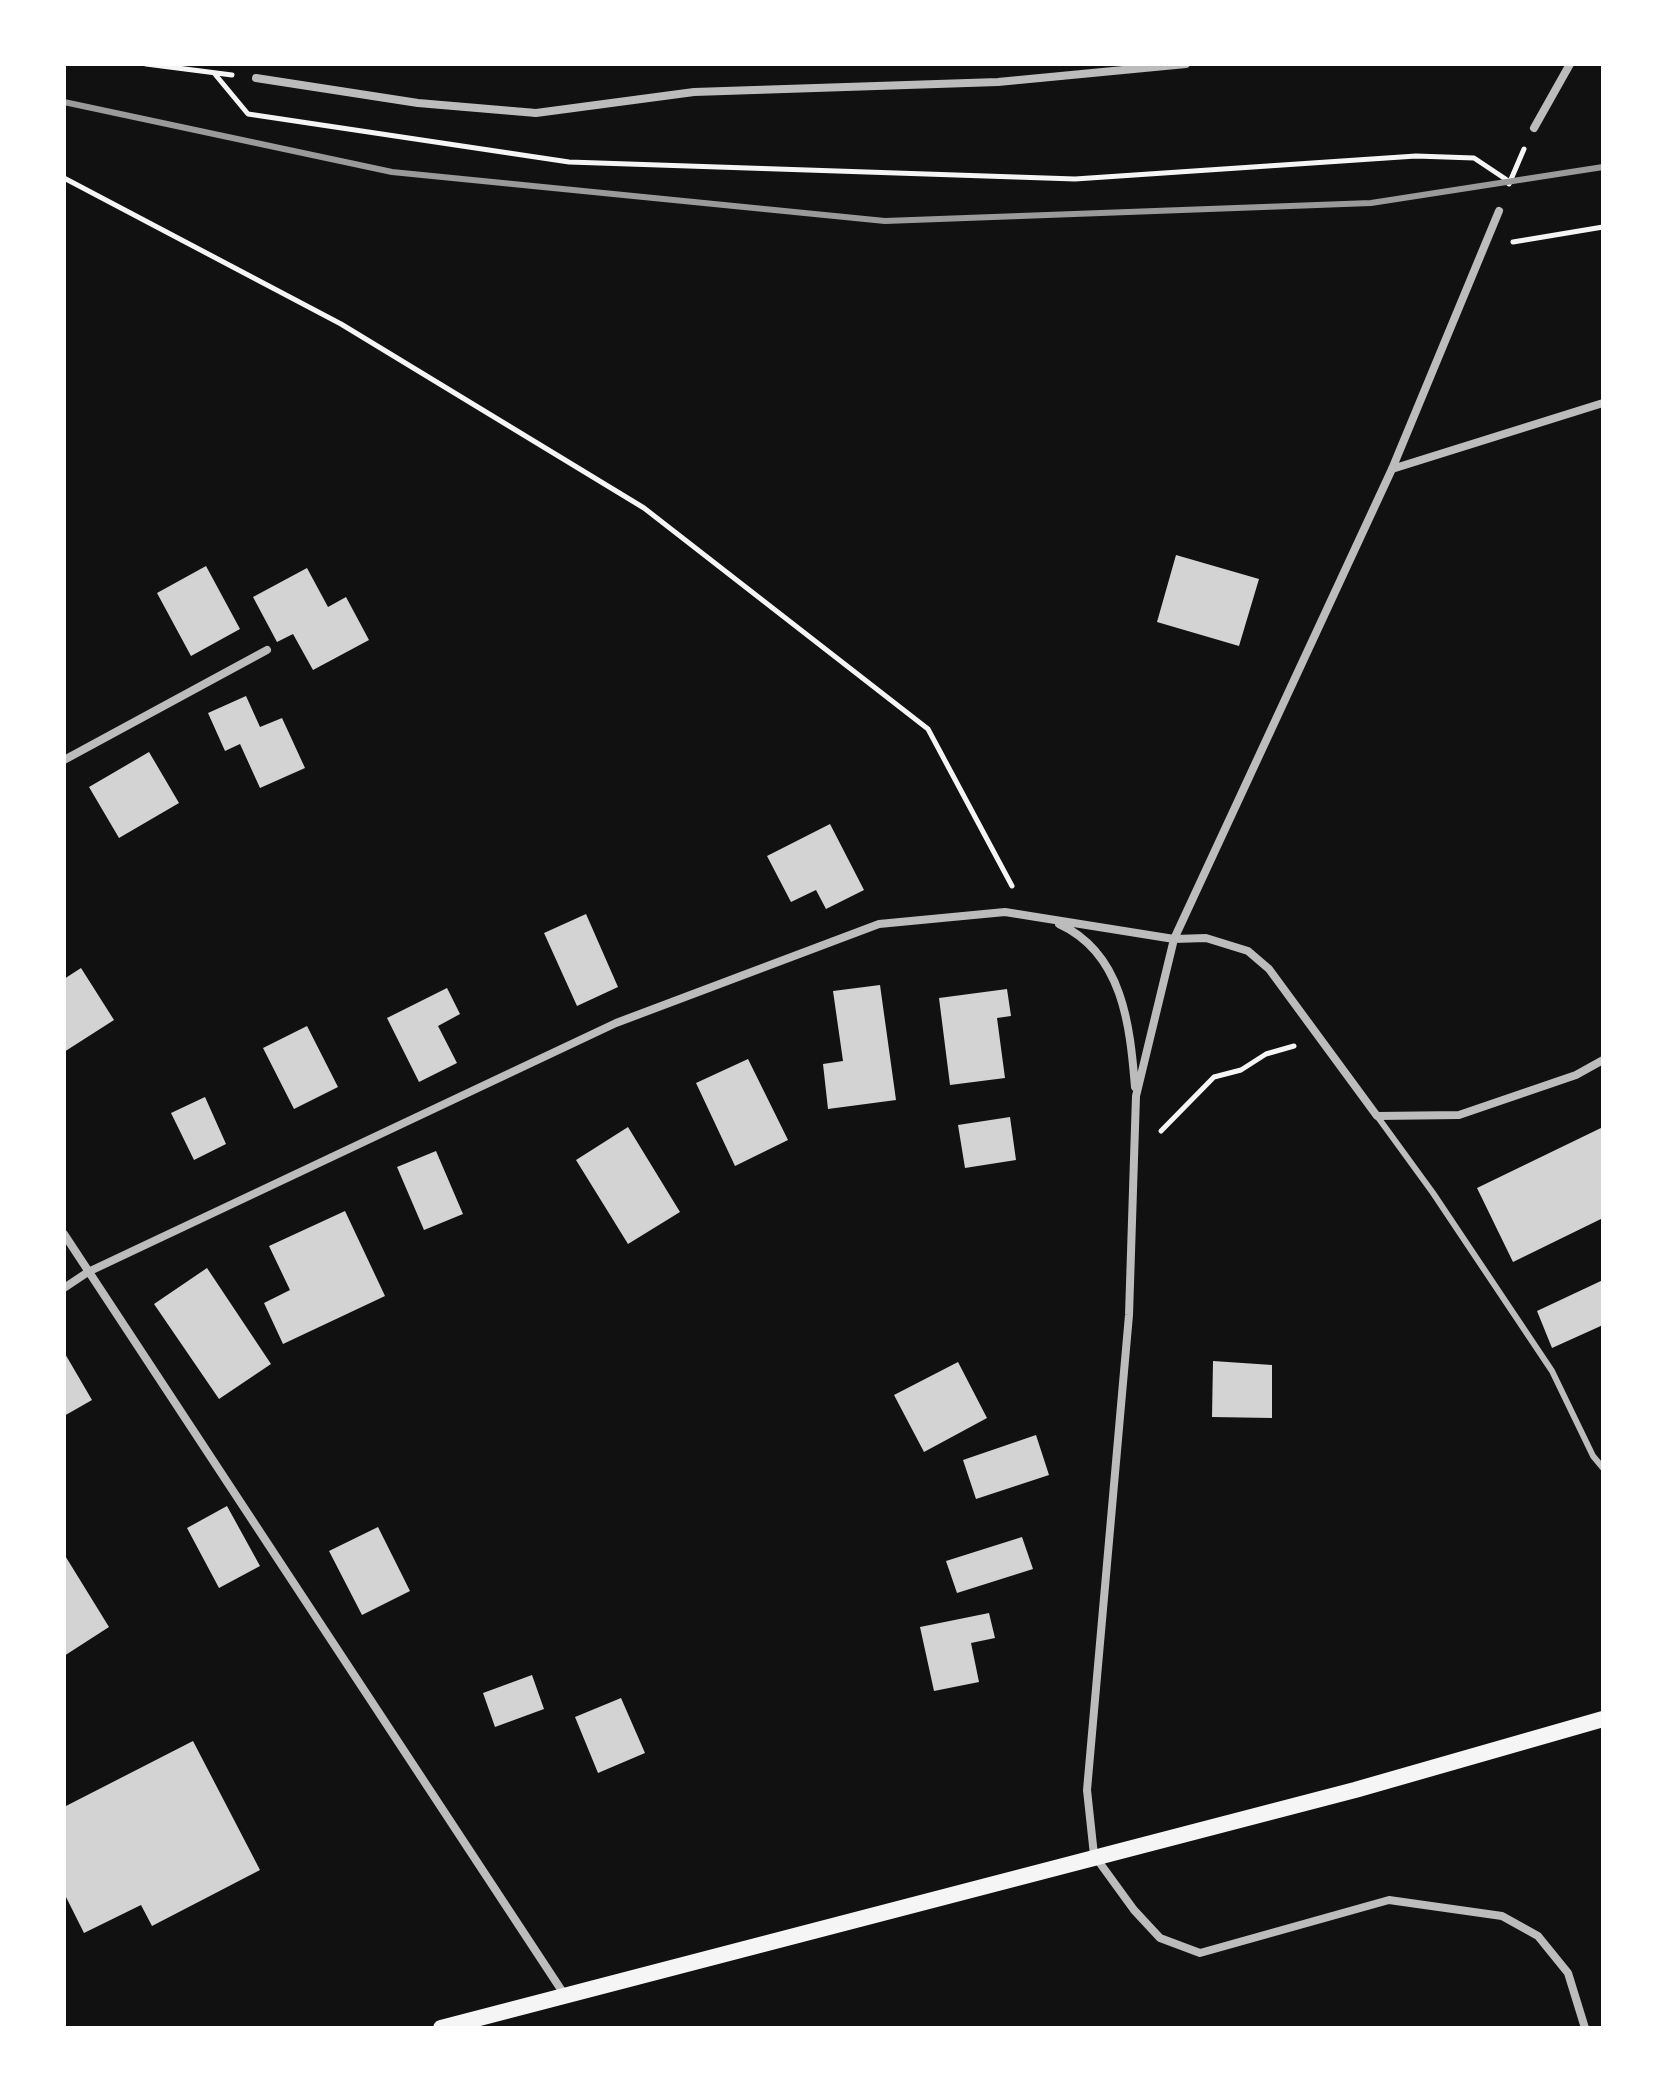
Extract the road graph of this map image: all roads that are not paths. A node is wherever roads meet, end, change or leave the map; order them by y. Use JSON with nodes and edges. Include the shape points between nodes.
{"nodes":[{"id":1,"x":1186,"y":64,"type":"edge"},
{"id":2,"x":1570,"y":64,"type":"edge"},
{"id":3,"x":256,"y":78,"type":"road end"},
{"id":4,"x":1534,"y":128,"type":"road end"},
{"id":5,"x":1499,"y":211,"type":"road end"},
{"id":6,"x":1603,"y":403,"type":"edge"},
{"id":7,"x":1392,"y":469,"type":"junction"},
{"id":8,"x":267,"y":650,"type":"dead end"},
{"id":9,"x":64,"y":760,"type":"edge"},
{"id":10,"x":1047,"y":918,"type":"junction"},
{"id":11,"x":1174,"y":939,"type":"junction"},
{"id":12,"x":1603,"y":1060,"type":"edge"},
{"id":13,"x":1136,"y":1096,"type":"junction"},
{"id":14,"x":1377,"y":1116,"type":"junction"},
{"id":15,"x":64,"y":1234,"type":"edge"},
{"id":16,"x":88,"y":1272,"type":"junction"},
{"id":17,"x":64,"y":1288,"type":"edge"},
{"id":18,"x":1603,"y":1468,"type":"edge"},
{"id":19,"x":1603,"y":1719,"type":"edge"},
{"id":20,"x":1094,"y":1855,"type":"junction"},
{"id":21,"x":564,"y":1994,"type":"junction"},
{"id":22,"x":441,"y":2028,"type":"edge"},
{"id":23,"x":1585,"y":2028,"type":"edge"}],
"edges":[{"from":1,"to":3,"type":"street","via":[[998,82],[694,92],[536,113],[418,103]]},
{"from":2,"to":4,"type":"street"},
{"from":5,"to":7,"type":"street"},
{"from":6,"to":7,"type":"street"},
{"from":7,"to":11,"type":"street"},
{"from":8,"to":9,"type":"street"},
{"from":10,"to":11,"type":"street"},
{"from":10,"to":13,"type":"street","via":[[1071,929],[1116,981],[1130,1030]]},
{"from":10,"to":16,"type":"street","via":[[1005,912],[879,924],[757,967],[616,1023]]},
{"from":11,"to":13,"type":"street"},
{"from":11,"to":14,"type":"street","via":[[1206,938],[1248,951],[1269,969]]},
{"from":12,"to":14,"type":"street","via":[[1576,1075],[1459,1115]]},
{"from":13,"to":20,"type":"street","via":[[1129,1315],[1087,1790]]},
{"from":14,"to":18,"type":"lane","via":[[1552,1371]]},
{"from":15,"to":16,"type":"street"},
{"from":16,"to":17,"type":"street"},
{"from":16,"to":21,"type":"street"},
{"from":19,"to":20,"type":"main road","via":[[1355,1790]]},
{"from":20,"to":21,"type":"main road"},
{"from":20,"to":23,"type":"street","via":[[1160,1938],[1200,1953],[1389,1900],[1502,1916],[1538,1936],[1568,1973]]},
{"from":21,"to":22,"type":"main road"}]}
